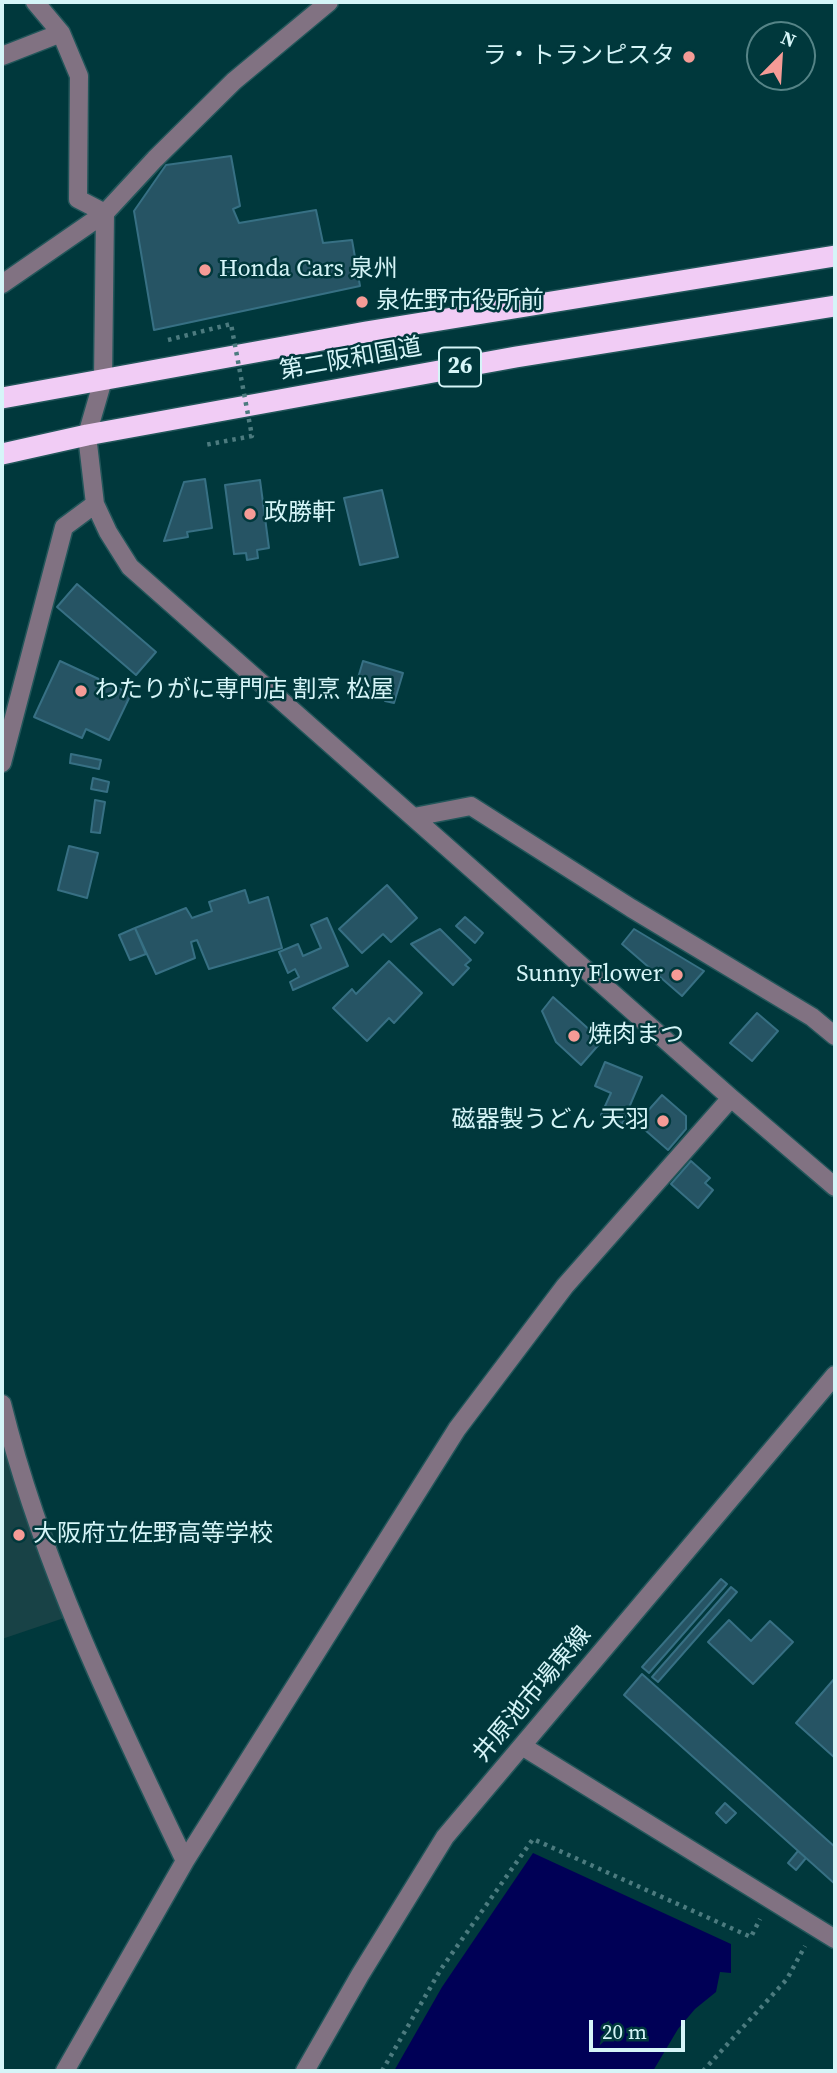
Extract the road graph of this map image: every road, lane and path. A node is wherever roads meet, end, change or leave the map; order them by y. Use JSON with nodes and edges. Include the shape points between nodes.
{"nodes":[{"id":1,"x":35,"y":2,"type":"edge"},
{"id":2,"x":329,"y":2,"type":"edge"},
{"id":3,"x":61,"y":33,"type":"junction"},
{"id":4,"x":2,"y":56,"type":"edge"},
{"id":5,"x":105,"y":213,"type":"junction"},
{"id":6,"x":835,"y":256,"type":"edge"},
{"id":7,"x":2,"y":284,"type":"edge"},
{"id":8,"x":835,"y":306,"type":"edge"},
{"id":9,"x":167,"y":340,"type":"dead end"},
{"id":10,"x":103,"y":380,"type":"junction"},
{"id":11,"x":2,"y":398,"type":"edge"},
{"id":12,"x":87,"y":435,"type":"junction"},
{"id":13,"x":205,"y":445,"type":"dead end"},
{"id":14,"x":2,"y":454,"type":"edge"},
{"id":15,"x":95,"y":505,"type":"junction"},
{"id":16,"x":2,"y":763,"type":"edge"},
{"id":17,"x":414,"y":817,"type":"junction"},
{"id":18,"x":835,"y":1036,"type":"edge"},
{"id":19,"x":731,"y":1098,"type":"junction"},
{"id":20,"x":835,"y":1188,"type":"edge"},
{"id":21,"x":835,"y":1375,"type":"edge"},
{"id":22,"x":2,"y":1405,"type":"edge"},
{"id":23,"x":522,"y":1746,"type":"junction"},
{"id":24,"x":185,"y":1861,"type":"junction"},
{"id":25,"x":770,"y":1899,"type":"junction"},
{"id":26,"x":815,"y":1927,"type":"junction"},
{"id":27,"x":835,"y":1940,"type":"edge"},
{"id":28,"x":65,"y":2071,"type":"edge"},
{"id":29,"x":305,"y":2071,"type":"edge"},
{"id":30,"x":382,"y":2071,"type":"edge"},
{"id":31,"x":703,"y":2071,"type":"edge"}],
"edges":[{"from":1,"to":3,"type":"street"},
{"from":2,"to":5,"type":"street","via":[[234,81]]},
{"from":3,"to":4,"type":"street"},
{"from":3,"to":5,"type":"street","via":[[79,76],[78,200]]},
{"from":5,"to":7,"type":"street"},
{"from":5,"to":10,"type":"street"},
{"from":6,"to":10,"type":"highway","name":"第二阪和国道","number":"26"},
{"from":8,"to":12,"type":"highway","name":"第二阪和国道","number":"26","via":[[516,356]]},
{"from":9,"to":13,"type":"path","bridge":true,"via":[[231,324],[252,436]]},
{"from":10,"to":11,"type":"highway","name":"第二阪和国道","number":"26"},
{"from":10,"to":12,"type":"street"},
{"from":12,"to":14,"type":"highway","name":"第二阪和国道","number":"26"},
{"from":12,"to":15,"type":"street"},
{"from":15,"to":16,"type":"street","via":[[64,527]]},
{"from":15,"to":17,"type":"street","via":[[130,567]]},
{"from":17,"to":18,"type":"street","via":[[471,806],[812,1017]]},
{"from":17,"to":19,"type":"street"},
{"from":19,"to":20,"type":"street"},
{"from":19,"to":24,"type":"street","via":[[565,1286],[457,1429]]},
{"from":21,"to":23,"type":"street","name":"井原池市場東線"},
{"from":22,"to":24,"type":"street","via":[[43,1542],[106,1698]]},
{"from":23,"to":25,"type":"street"},
{"from":23,"to":29,"type":"street","name":"井原池市場東線","via":[[445,1837]]},
{"from":24,"to":28,"type":"street"},
{"from":25,"to":26,"type":"street"},
{"from":25,"to":30,"type":"path","via":[[751,1937],[533,1839],[441,1969]]},
{"from":26,"to":27,"type":"street"},
{"from":26,"to":31,"type":"path","via":[[787,1979]]}]}
